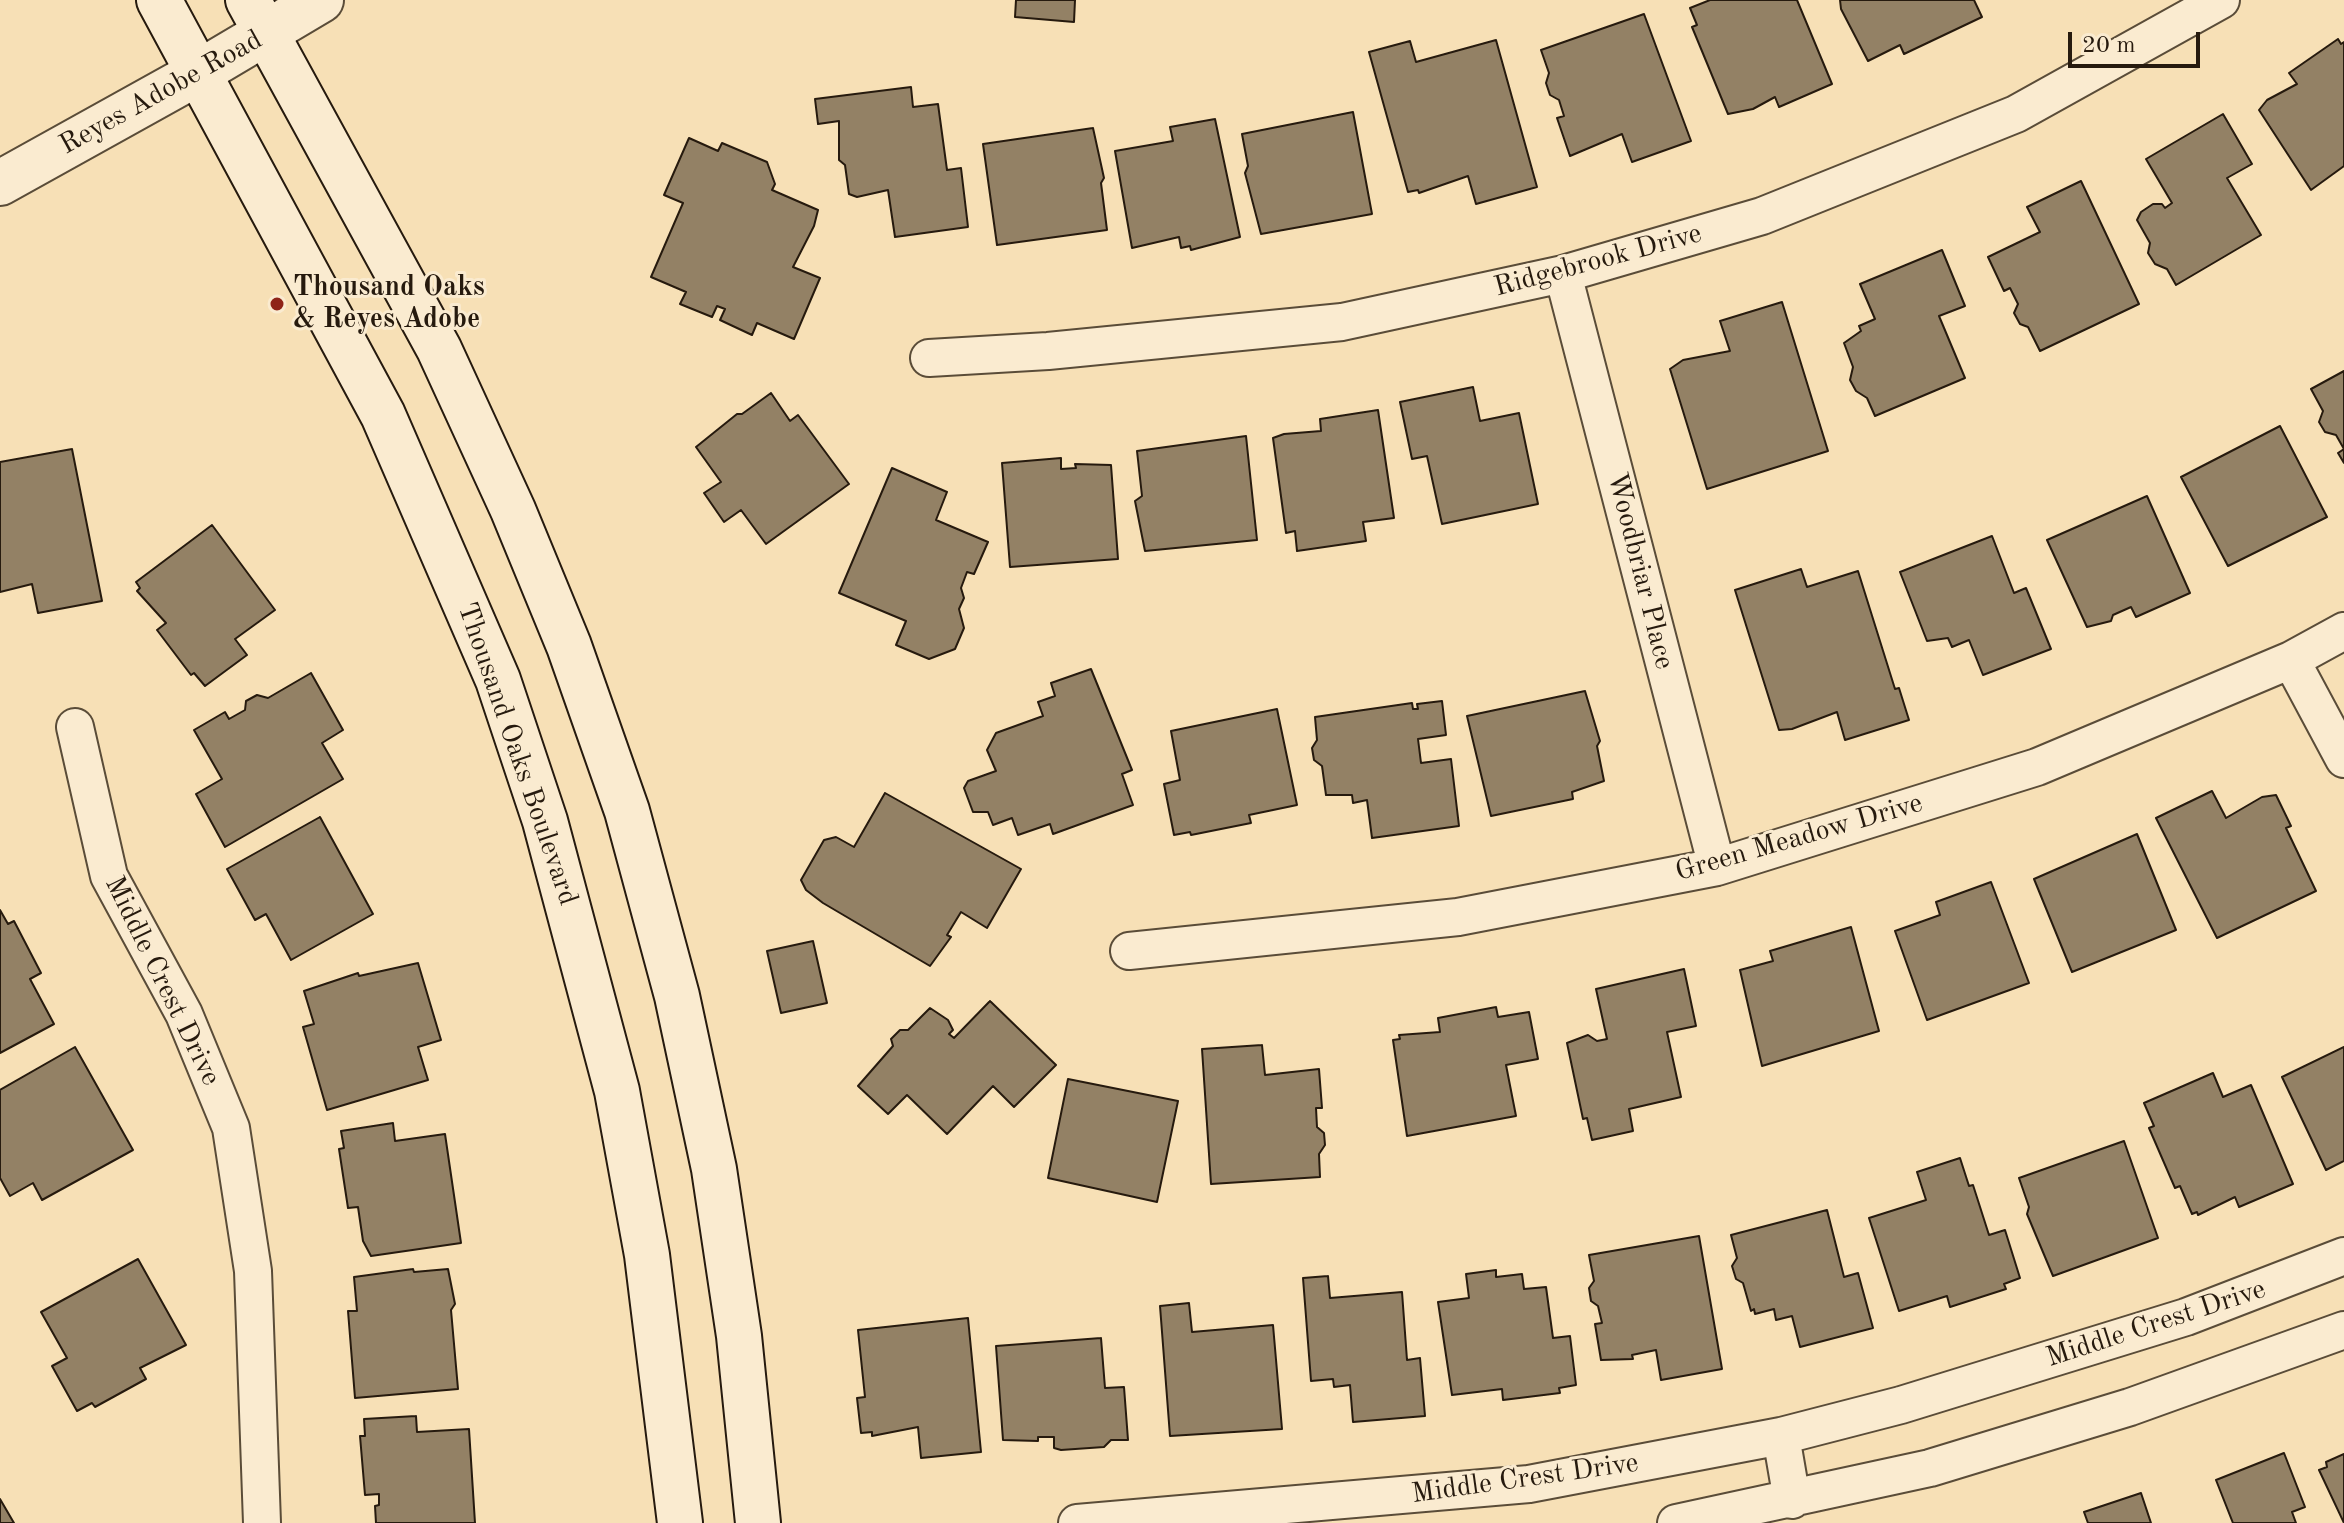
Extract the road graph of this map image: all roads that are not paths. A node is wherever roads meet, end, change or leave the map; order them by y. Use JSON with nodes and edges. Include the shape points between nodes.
{"nodes":[{"id":1,"x":159,"y":0,"type":"edge"},
{"id":2,"x":321,"y":0,"type":"edge"},
{"id":3,"x":2221,"y":0,"type":"edge"},
{"id":4,"x":258,"y":17,"type":"edge"},
{"id":5,"x":198,"y":73,"type":"junction"},
{"id":6,"x":0,"y":183,"type":"edge"},
{"id":7,"x":1563,"y":274,"type":"junction"},
{"id":8,"x":929,"y":358,"type":"dead end"},
{"id":9,"x":2344,"y":631,"type":"edge"},
{"id":10,"x":2291,"y":660,"type":"junction"},
{"id":11,"x":75,"y":727,"type":"dead end"},
{"id":12,"x":2344,"y":759,"type":"edge"},
{"id":13,"x":1717,"y":867,"type":"junction"},
{"id":14,"x":1129,"y":951,"type":"dead end"},
{"id":15,"x":2344,"y":1256,"type":"edge"},
{"id":16,"x":2344,"y":1330,"type":"edge"},
{"id":17,"x":1781,"y":1436,"type":"junction"},
{"id":18,"x":1792,"y":1500,"type":"junction"},
{"id":19,"x":262,"y":1523,"type":"edge"},
{"id":20,"x":680,"y":1523,"type":"edge"},
{"id":21,"x":758,"y":1523,"type":"edge"},
{"id":22,"x":1077,"y":1523,"type":"edge"},
{"id":23,"x":1676,"y":1523,"type":"edge"}],
"edges":[{"from":1,"to":5,"type":"main road","name":"Thousand Oaks Boulevard"},
{"from":2,"to":4,"type":"main road","name":"Reyes Adobe Road"},
{"from":3,"to":7,"type":"street","name":"Ridgebrook Drive","via":[[2016,114],[1762,216]]},
{"from":4,"to":5,"type":"main road","name":"Reyes Adobe Road"},
{"from":4,"to":21,"type":"main road","via":[[439,349],[569,646],[627,811],[677,996],[714,1169],[739,1336]]},
{"from":5,"to":6,"type":"main road","name":"Reyes Adobe Road"},
{"from":5,"to":20,"type":"main road","name":"Thousand Oaks Boulevard","via":[[383,415],[498,680],[540,807],[617,1091],[647,1255]]},
{"from":7,"to":8,"type":"street","name":"Ridgebrook Drive","via":[[1342,322]]},
{"from":7,"to":13,"type":"street","name":"Woodbriar Place"},
{"from":9,"to":10,"type":"street","name":"Green Meadow Drive"},
{"from":10,"to":12,"type":"street"},
{"from":10,"to":13,"type":"street","name":"Green Meadow Drive","via":[[2037,767]]},
{"from":11,"to":19,"type":"street","name":"Middle Crest Drive","via":[[109,876],[184,1014],[231,1128],[253,1271]]},
{"from":13,"to":14,"type":"street","name":"Green Meadow Drive","via":[[1458,917]]},
{"from":15,"to":17,"type":"street","name":"Middle Crest Drive","via":[[2186,1317],[1901,1405]]},
{"from":16,"to":18,"type":"street","via":[[2101,1416],[1930,1468]]},
{"from":17,"to":18,"type":"street"},
{"from":17,"to":22,"type":"street","name":"Middle Crest Drive","via":[[1529,1484]]},
{"from":18,"to":23,"type":"street"}]}
